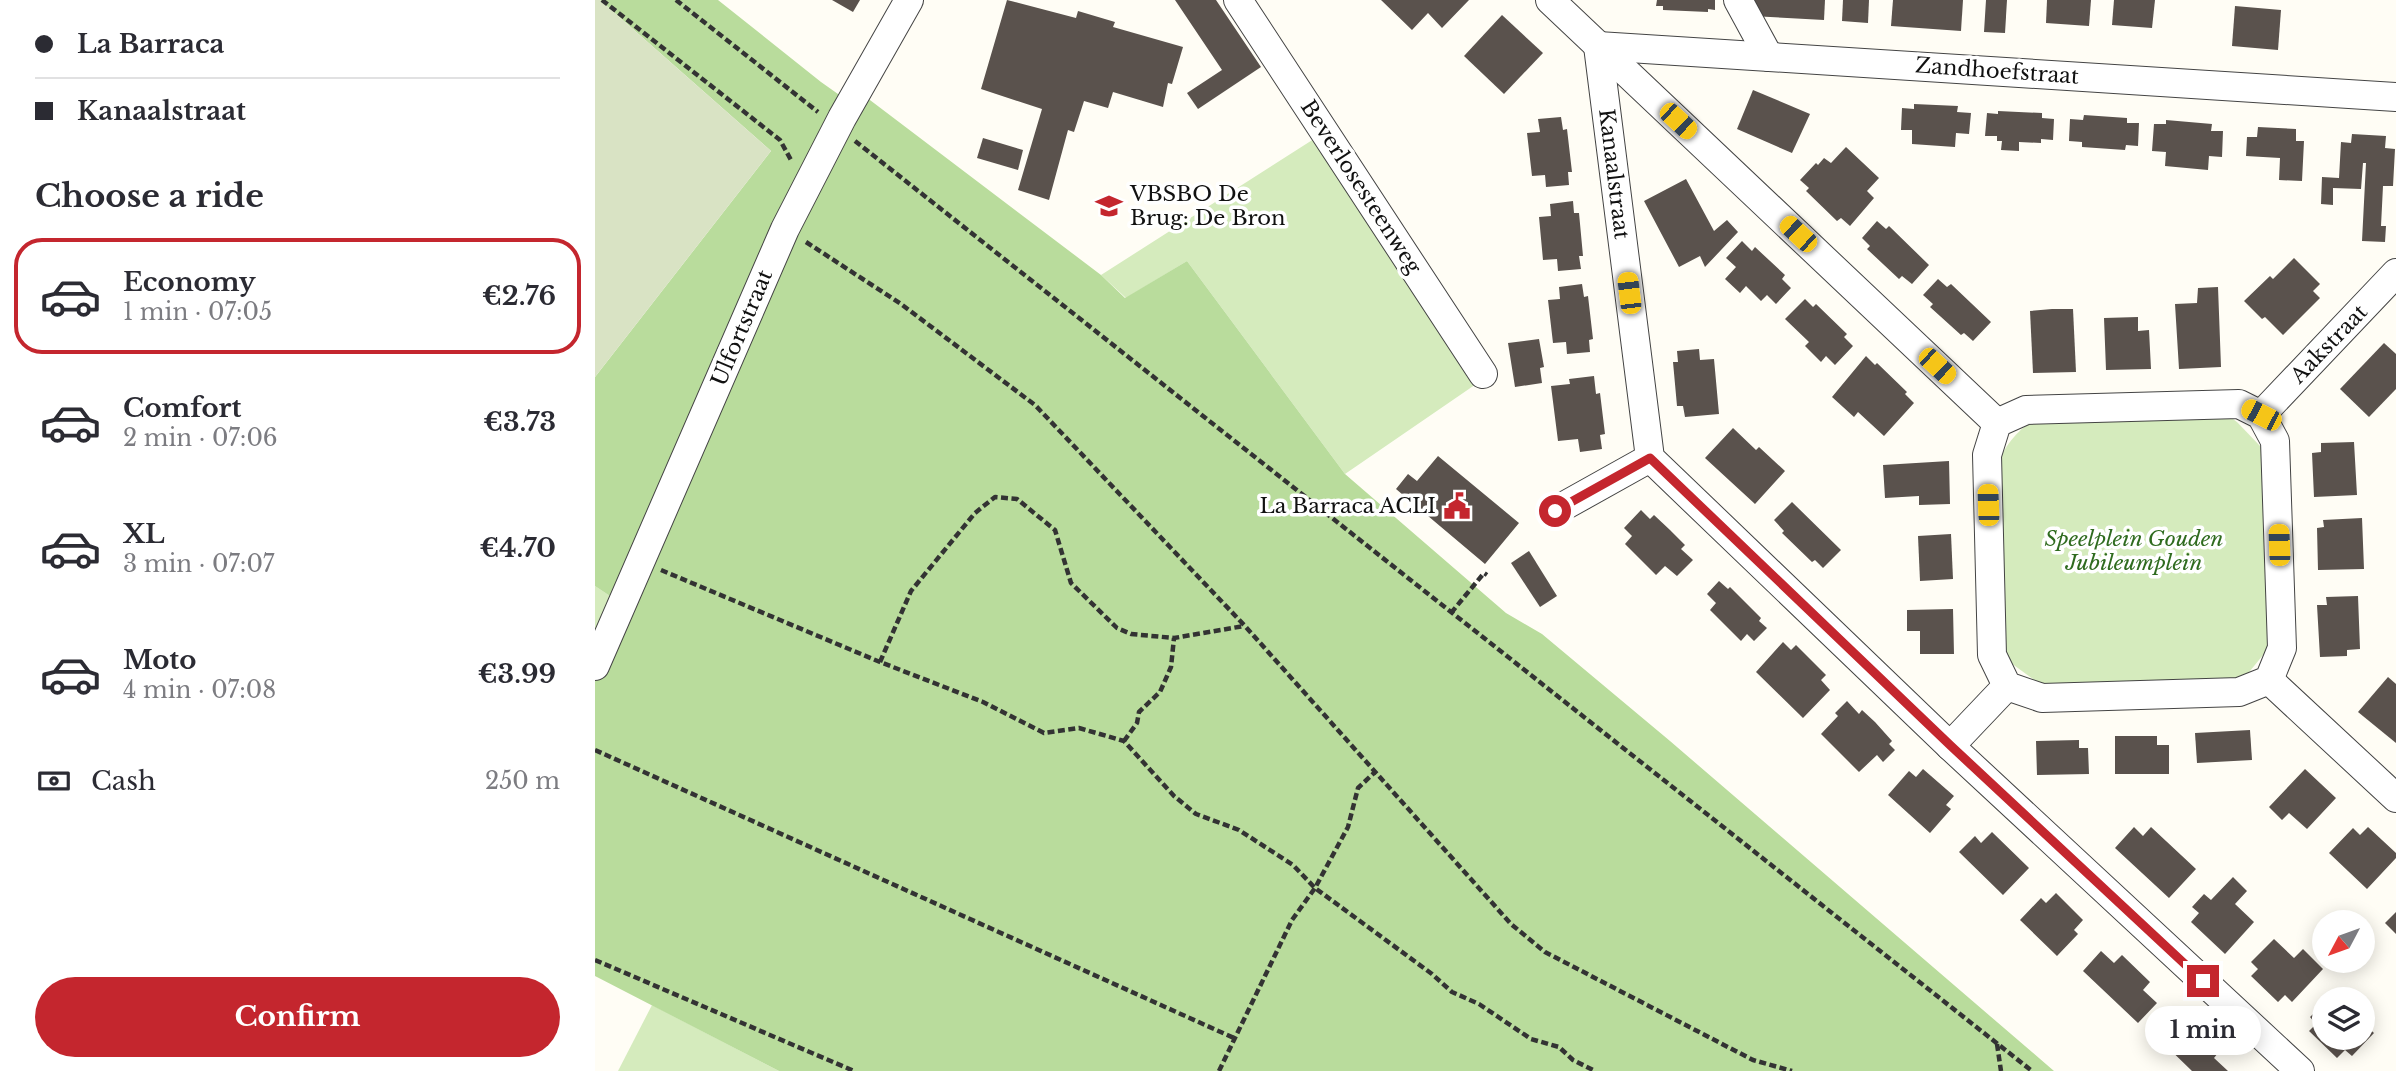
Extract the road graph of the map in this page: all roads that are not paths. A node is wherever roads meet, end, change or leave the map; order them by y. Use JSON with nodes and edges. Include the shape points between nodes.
{"nodes":[{"id":1,"x":909,"y":0,"type":"edge"},
{"id":2,"x":1238,"y":0,"type":"edge"},
{"id":3,"x":1550,"y":0,"type":"edge"},
{"id":4,"x":1738,"y":0,"type":"edge"},
{"id":5,"x":1598,"y":46,"type":"junction"},
{"id":6,"x":1769,"y":57,"type":"junction"},
{"id":7,"x":2396,"y":97,"type":"edge"},
{"id":8,"x":2394,"y":282,"type":"edge"},
{"id":9,"x":1483,"y":374,"type":"dead end"},
{"id":10,"x":2261,"y":415,"type":"junction"},
{"id":11,"x":1997,"y":423,"type":"junction"},
{"id":12,"x":1650,"y":458,"type":"junction"},
{"id":13,"x":1555,"y":511,"type":"dead end"},
{"id":14,"x":595,"y":666,"type":"edge"},
{"id":15,"x":2269,"y":680,"type":"junction"},
{"id":16,"x":2007,"y":686,"type":"junction"},
{"id":17,"x":1951,"y":746,"type":"junction"},
{"id":18,"x":2396,"y":798,"type":"edge"},
{"id":19,"x":2299,"y":1071,"type":"edge"}],
"edges":[{"from":1,"to":14,"type":"street","name":"Ulfortstraat","via":[[785,229]]},
{"from":2,"to":9,"type":"street","name":"Beverlosesteenweg"},
{"from":3,"to":5,"type":"street"},
{"from":4,"to":6,"type":"street"},
{"from":5,"to":6,"type":"street","name":"Zandhoefstraat"},
{"from":5,"to":11,"type":"street"},
{"from":5,"to":12,"type":"street","name":"Kanaalstraat"},
{"from":6,"to":7,"type":"street","name":"Zandhoefstraat"},
{"from":8,"to":10,"type":"street","name":"Aakstraat"},
{"from":10,"to":11,"type":"street","via":[[2239,404],[2107,406],[2026,410]]},
{"from":10,"to":15,"type":"street","via":[[2276,441],[2282,648]]},
{"from":11,"to":16,"type":"street","via":[[1987,455],[1992,655]]},
{"from":12,"to":13,"type":"street"},
{"from":12,"to":17,"type":"street"},
{"from":15,"to":16,"type":"street","via":[[2239,692],[2042,698]]},
{"from":15,"to":18,"type":"street"},
{"from":16,"to":17,"type":"street"},
{"from":17,"to":19,"type":"street"}]}
